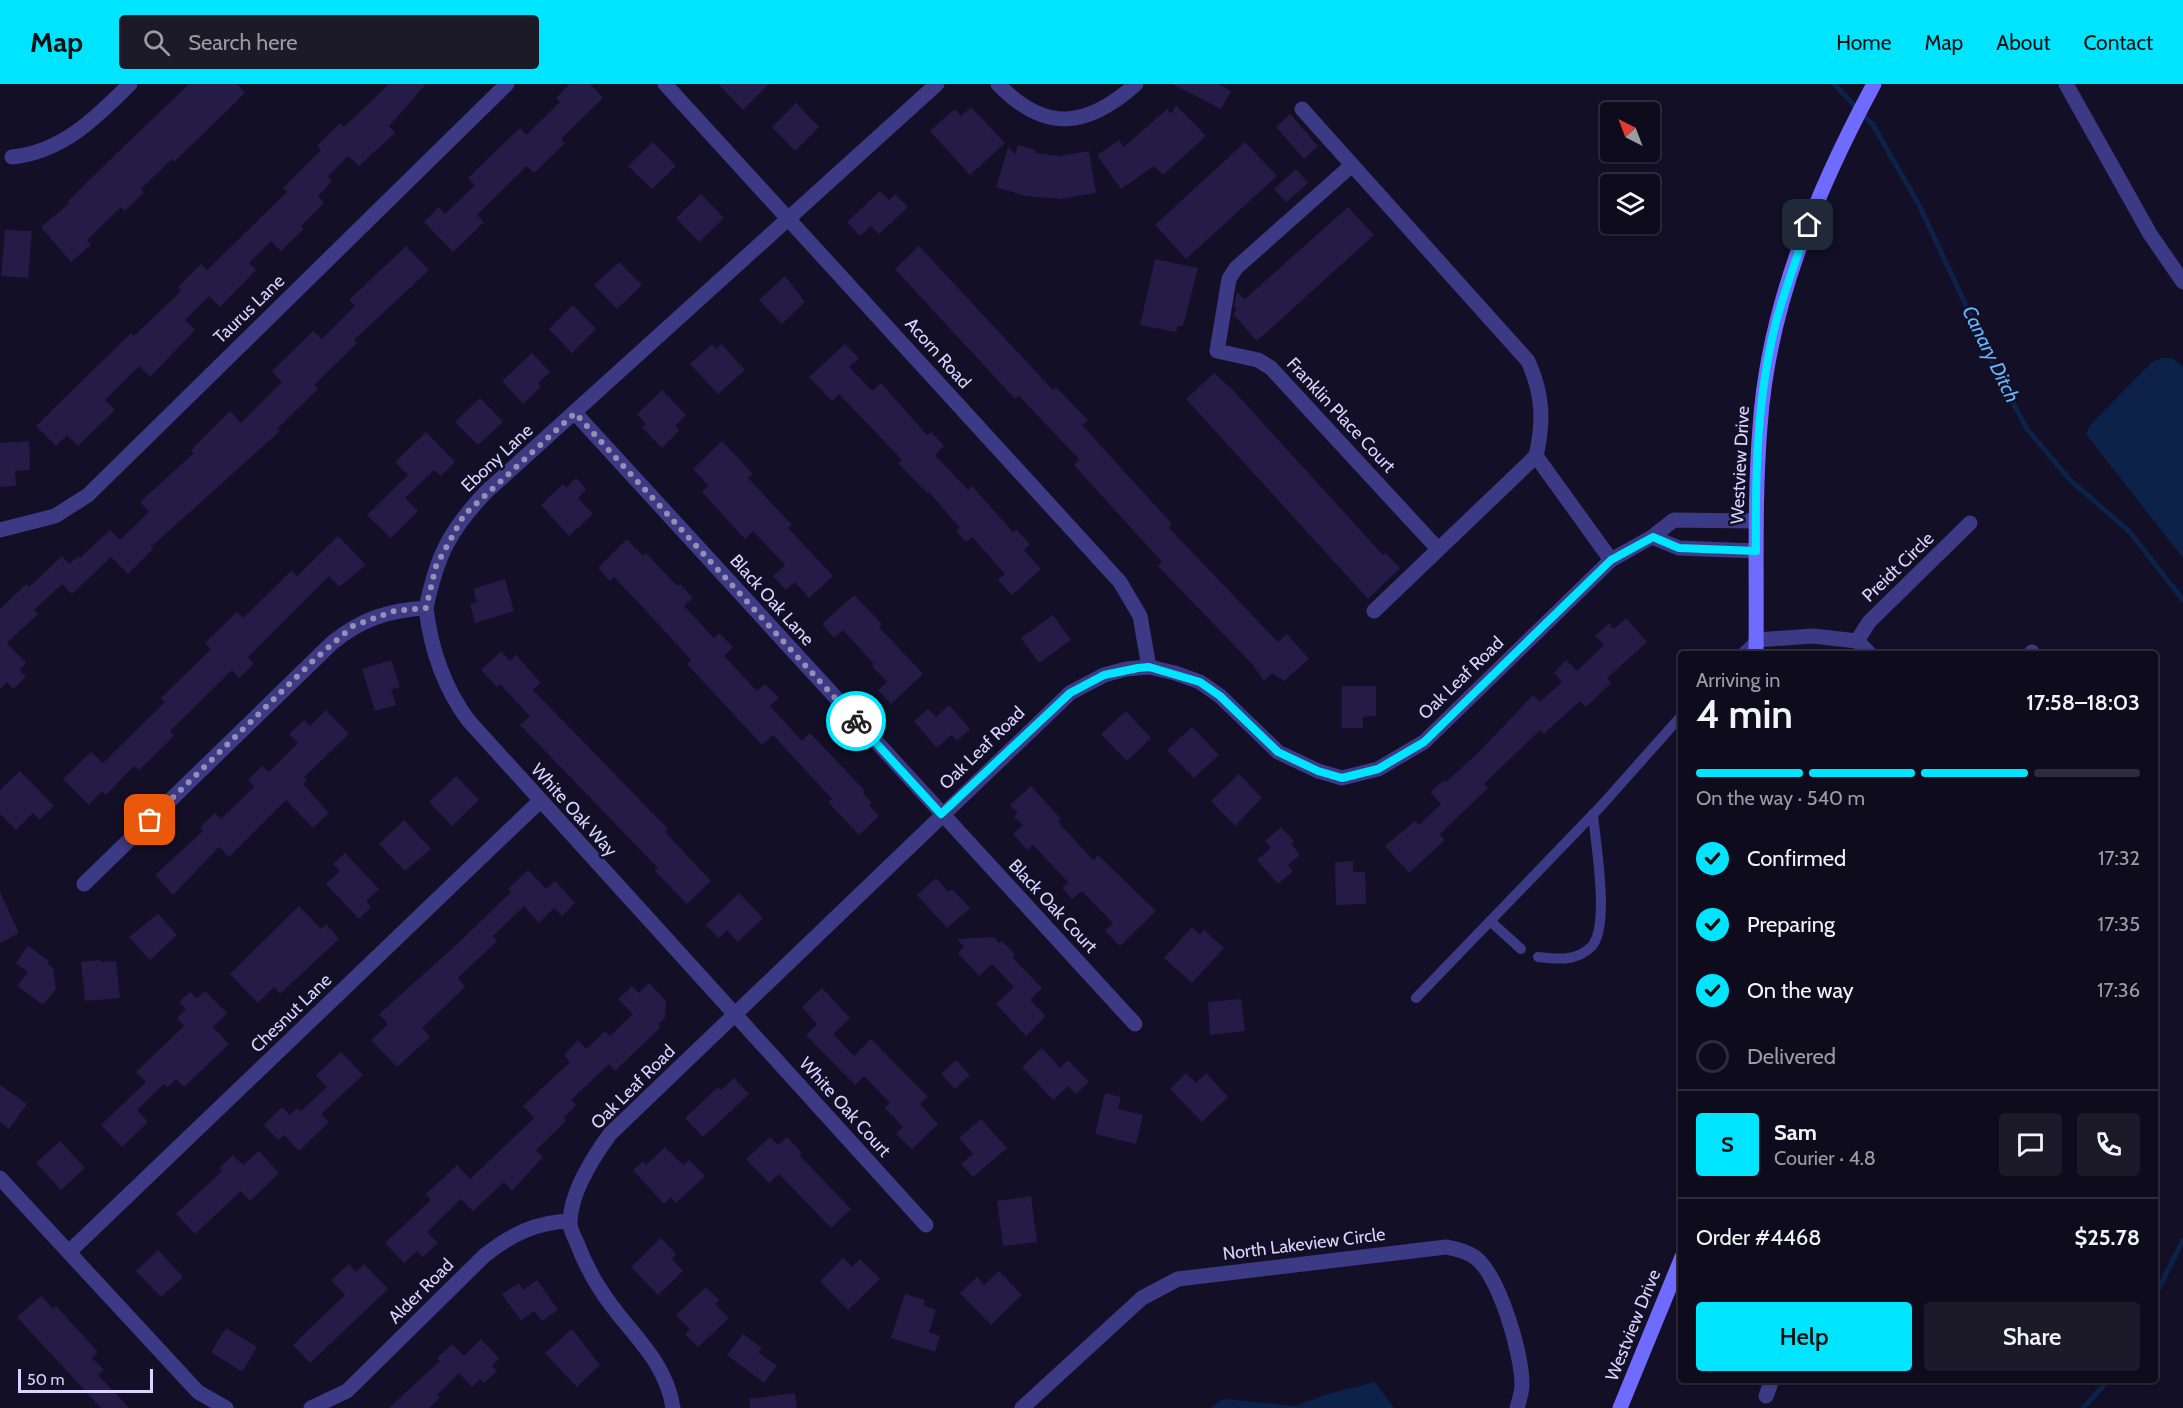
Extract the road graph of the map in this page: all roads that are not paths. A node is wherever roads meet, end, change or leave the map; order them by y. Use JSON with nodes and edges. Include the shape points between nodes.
{"nodes":[{"id":1,"x":130,"y":84,"type":"edge"},
{"id":2,"x":507,"y":84,"type":"edge"},
{"id":3,"x":665,"y":84,"type":"edge"},
{"id":4,"x":937,"y":84,"type":"edge"},
{"id":5,"x":998,"y":84,"type":"edge"},
{"id":6,"x":1136,"y":84,"type":"edge"},
{"id":7,"x":1874,"y":84,"type":"edge"},
{"id":8,"x":2066,"y":84,"type":"edge"},
{"id":9,"x":1302,"y":109,"type":"dead end"},
{"id":10,"x":12,"y":157,"type":"dead end"},
{"id":11,"x":1352,"y":165,"type":"junction"},
{"id":12,"x":789,"y":218,"type":"junction"},
{"id":13,"x":2183,"y":282,"type":"edge"},
{"id":14,"x":575,"y":413,"type":"junction"},
{"id":15,"x":1536,"y":456,"type":"junction"},
{"id":16,"x":1755,"y":521,"type":"junction"},
{"id":17,"x":1970,"y":523,"type":"dead end"},
{"id":18,"x":0,"y":530,"type":"edge"},
{"id":19,"x":1653,"y":537,"type":"junction"},
{"id":20,"x":1438,"y":549,"type":"junction"},
{"id":21,"x":1756,"y":551,"type":"junction"},
{"id":22,"x":1611,"y":560,"type":"junction"},
{"id":23,"x":426,"y":608,"type":"junction"},
{"id":24,"x":1374,"y":611,"type":"dead end"},
{"id":25,"x":1857,"y":641,"type":"junction"},
{"id":26,"x":1756,"y":647,"type":"edge"},
{"id":27,"x":1867,"y":651,"type":"edge"},
{"id":28,"x":1149,"y":667,"type":"junction"},
{"id":29,"x":1678,"y":719,"type":"edge"},
{"id":30,"x":540,"y":801,"type":"junction"},
{"id":31,"x":941,"y":814,"type":"junction"},
{"id":32,"x":1593,"y":814,"type":"junction"},
{"id":33,"x":84,"y":884,"type":"dead end"},
{"id":34,"x":1490,"y":921,"type":"junction"},
{"id":35,"x":1521,"y":950,"type":"dead end"},
{"id":36,"x":1538,"y":957,"type":"dead end"},
{"id":37,"x":1416,"y":998,"type":"dead end"},
{"id":38,"x":735,"y":1015,"type":"junction"},
{"id":39,"x":1135,"y":1024,"type":"dead end"},
{"id":40,"x":0,"y":1178,"type":"edge"},
{"id":41,"x":570,"y":1221,"type":"junction"},
{"id":42,"x":926,"y":1225,"type":"dead end"},
{"id":43,"x":69,"y":1252,"type":"junction"},
{"id":44,"x":1678,"y":1267,"type":"edge"},
{"id":45,"x":1771,"y":1383,"type":"edge"},
{"id":46,"x":1766,"y":1396,"type":"dead end"},
{"id":47,"x":226,"y":1408,"type":"edge"},
{"id":48,"x":310,"y":1408,"type":"edge"},
{"id":49,"x":673,"y":1408,"type":"edge"},
{"id":50,"x":1022,"y":1408,"type":"edge"},
{"id":51,"x":1517,"y":1408,"type":"edge"},
{"id":52,"x":1620,"y":1408,"type":"edge"}],
"edges":[{"from":1,"to":10,"type":"street","via":[[94,120],[63,141]]},
{"from":2,"to":18,"type":"street","name":"Taurus Lane","via":[[88,495],[55,516]]},
{"from":3,"to":12,"type":"street","name":"Acorn Road"},
{"from":4,"to":12,"type":"street","name":"Ebony Lane"},
{"from":5,"to":6,"type":"street","via":[[1025,107],[1060,119],[1098,112]]},
{"from":7,"to":16,"type":"street","name":"Westview Drive","via":[[1842,144],[1814,210],[1776,323],[1760,425]]},
{"from":8,"to":13,"type":"street","via":[[2150,234]]},
{"from":9,"to":11,"type":"street"},
{"from":11,"to":15,"type":"street","via":[[1528,361],[1542,405]]},
{"from":11,"to":20,"type":"street","name":"Franklin Place Court","via":[[1236,268],[1229,279],[1217,351],[1258,360],[1271,368]]},
{"from":12,"to":14,"type":"street","name":"Ebony Lane"},
{"from":12,"to":28,"type":"street","name":"Acorn Road","via":[[1120,582],[1140,616]]},
{"from":14,"to":23,"type":"street","name":"Ebony Lane","via":[[464,515],[436,566]]},
{"from":14,"to":31,"type":"street","name":"Black Oak Lane"},
{"from":15,"to":20,"type":"street"},
{"from":15,"to":22,"type":"street"},
{"from":16,"to":19,"type":"street","name":"Oak Leaf Road","via":[[1674,520]]},
{"from":16,"to":21,"type":"street","name":"Westview Drive"},
{"from":17,"to":25,"type":"street","name":"Preidt Circle","via":[[1869,622]]},
{"from":19,"to":21,"type":"street","via":[[1679,548]]},
{"from":19,"to":22,"type":"street","name":"Oak Leaf Road"},
{"from":20,"to":24,"type":"street"},
{"from":21,"to":26,"type":"street","name":"Westview Drive"},
{"from":22,"to":28,"type":"street","name":"Oak Leaf Road","via":[[1424,742],[1378,769],[1342,778],[1278,752],[1200,682]]},
{"from":23,"to":30,"type":"street","name":"White Oak Way","via":[[436,661],[454,701]]},
{"from":23,"to":33,"type":"street","via":[[372,617],[333,642]]},
{"from":25,"to":26,"type":"street","via":[[1813,636]]},
{"from":25,"to":27,"type":"street"},
{"from":28,"to":31,"type":"street","name":"Oak Leaf Road","via":[[1104,675],[1070,693]]},
{"from":29,"to":32,"type":"lane"},
{"from":30,"to":38,"type":"street","name":"White Oak Way"},
{"from":30,"to":43,"type":"street","name":"Chesnut Lane"},
{"from":31,"to":38,"type":"street","name":"Oak Leaf Road"},
{"from":31,"to":39,"type":"street","name":"Black Oak Court"},
{"from":32,"to":34,"type":"lane"},
{"from":32,"to":36,"type":"lane","via":[[1599,929],[1592,947],[1566,960]]},
{"from":34,"to":35,"type":"lane"},
{"from":34,"to":37,"type":"lane"},
{"from":38,"to":41,"type":"street","name":"Oak Leaf Road","via":[[610,1134],[584,1176]]},
{"from":38,"to":42,"type":"street","name":"White Oak Court"},
{"from":40,"to":43,"type":"street"},
{"from":41,"to":48,"type":"street","name":"Alder Road","via":[[538,1225],[506,1239],[347,1391]]},
{"from":41,"to":49,"type":"street","via":[[589,1274],[603,1297],[649,1350],[668,1385]]},
{"from":43,"to":47,"type":"street","via":[[198,1392]]},
{"from":44,"to":52,"type":"street","name":"Westview Drive"},
{"from":45,"to":46,"type":"street"},
{"from":50,"to":51,"type":"street","name":"North Lakeview Circle","via":[[1142,1298],[1178,1279],[1446,1247],[1476,1258],[1496,1286],[1518,1356],[1522,1386]]}]}
